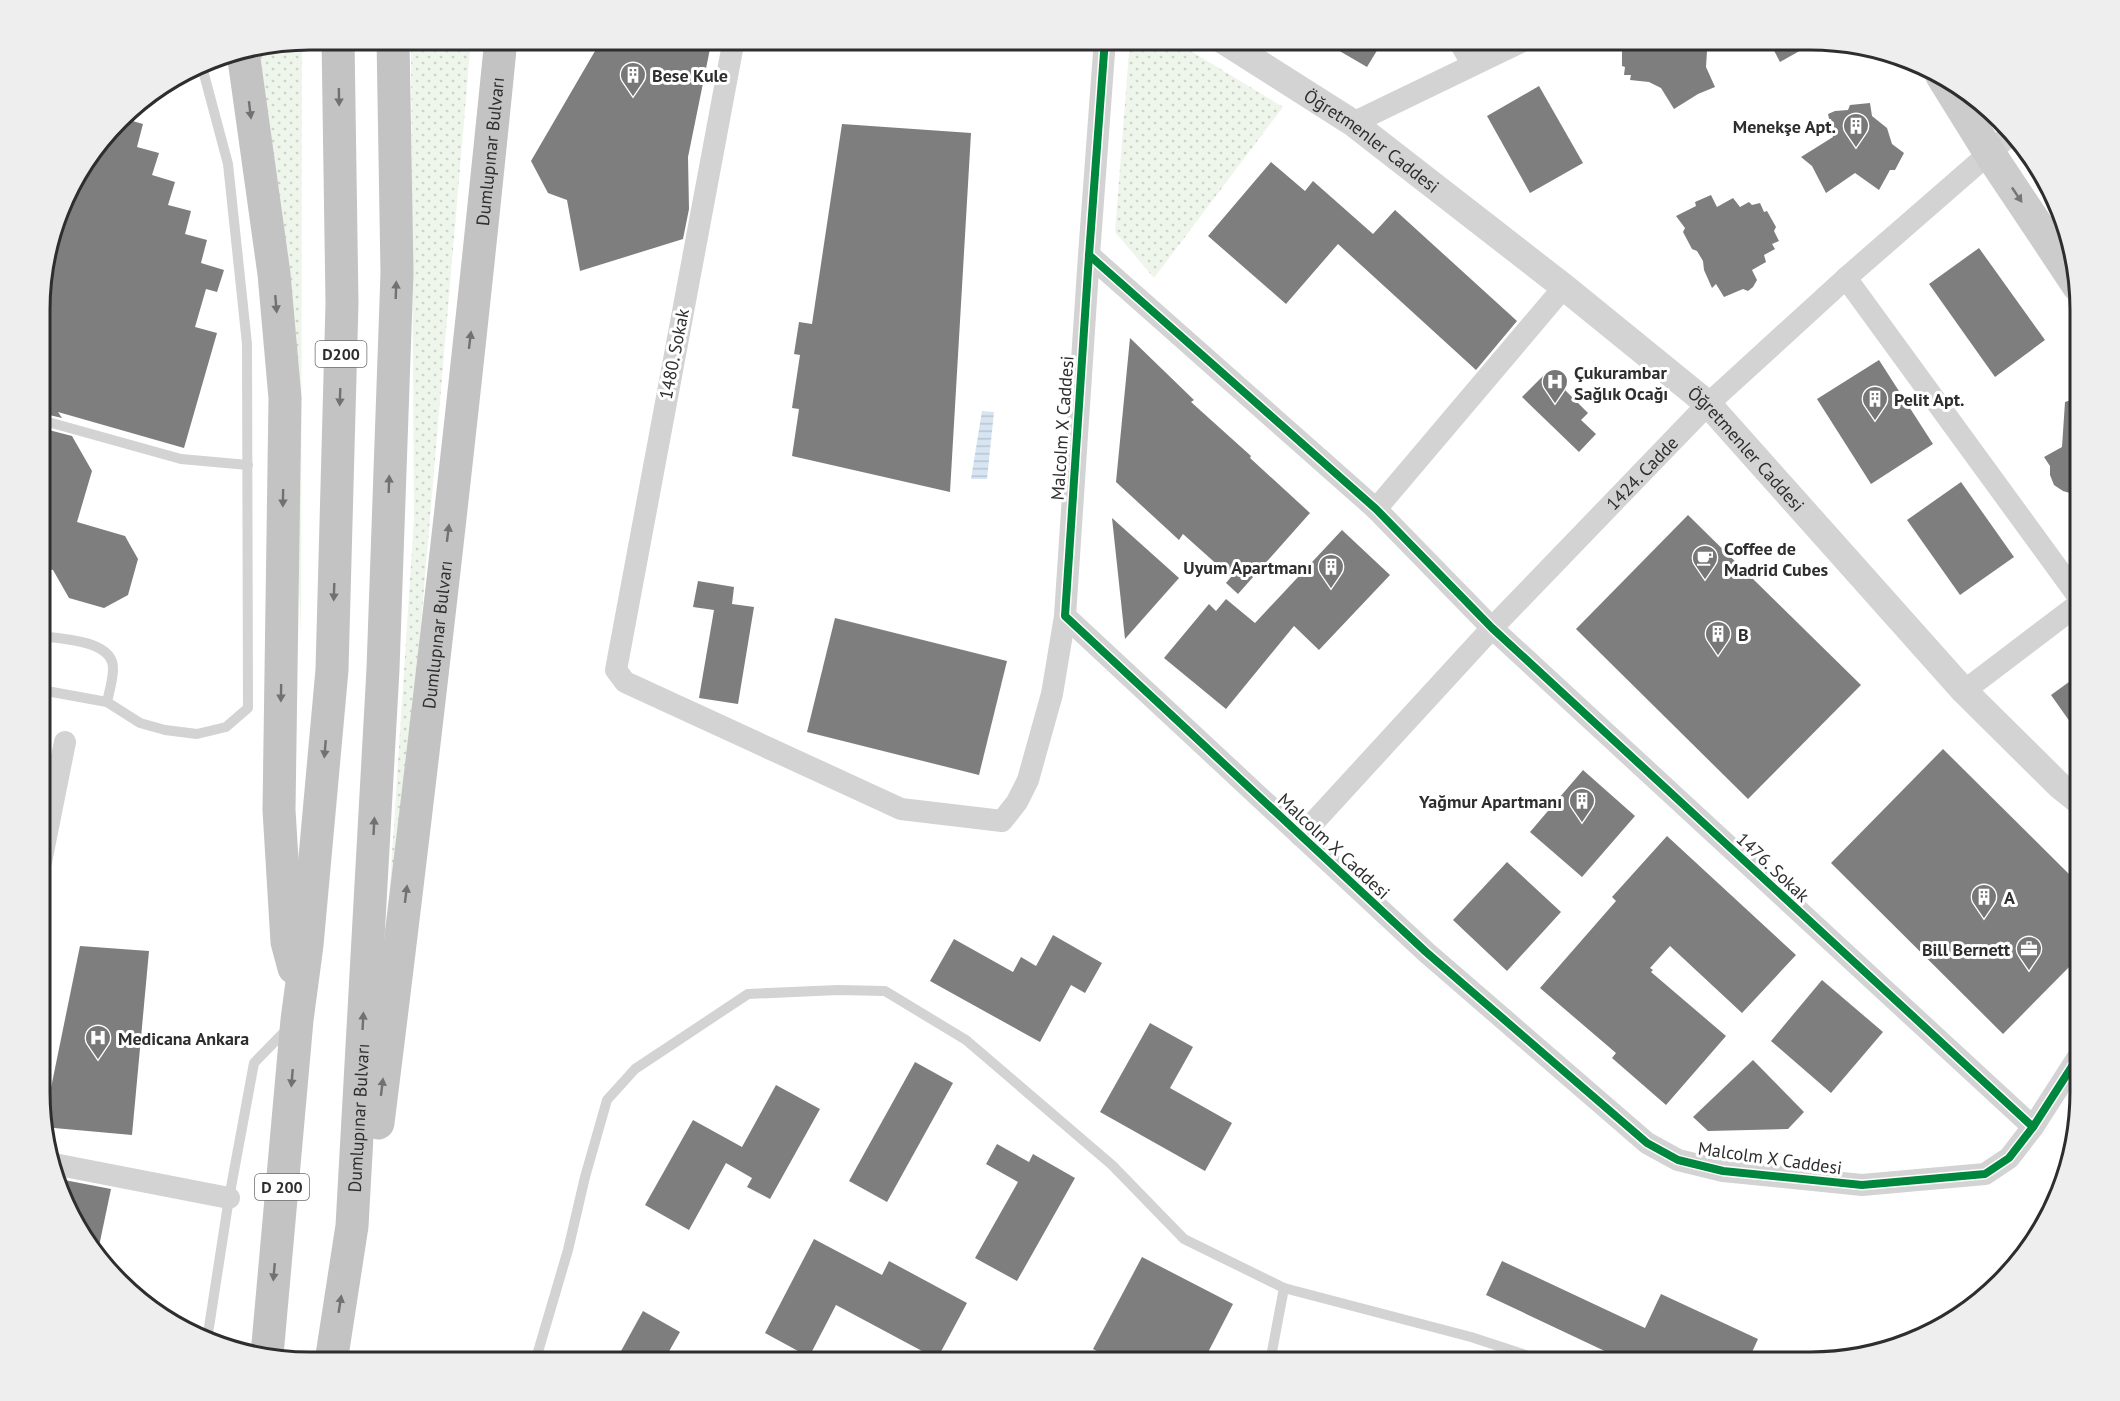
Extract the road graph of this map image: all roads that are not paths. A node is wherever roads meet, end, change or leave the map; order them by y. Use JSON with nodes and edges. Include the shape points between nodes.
{"nodes":[{"id":1,"x":338,"y":50,"type":"edge"},
{"id":2,"x":393,"y":50,"type":"edge"},
{"id":3,"x":500,"y":50,"type":"edge"},
{"id":4,"x":732,"y":50,"type":"edge"},
{"id":5,"x":1104,"y":50,"type":"edge"},
{"id":6,"x":1238,"y":50,"type":"edge"},
{"id":7,"x":1464,"y":50,"type":"edge"},
{"id":8,"x":1503,"y":50,"type":"edge"},
{"id":9,"x":244,"y":58,"type":"edge"},
{"id":10,"x":1472,"y":64,"type":"junction"},
{"id":11,"x":203,"y":72,"type":"edge"},
{"id":12,"x":1957,"y":95,"type":"edge"},
{"id":13,"x":1353,"y":123,"type":"junction"},
{"id":14,"x":1999,"y":145,"type":"edge"},
{"id":15,"x":1089,"y":255,"type":"junction"},
{"id":16,"x":2066,"y":265,"type":"edge"},
{"id":17,"x":1846,"y":278,"type":"junction"},
{"id":18,"x":1563,"y":288,"type":"junction"},
{"id":19,"x":1708,"y":404,"type":"junction"},
{"id":20,"x":50,"y":423,"type":"edge"},
{"id":21,"x":248,"y":465,"type":"junction"},
{"id":22,"x":1376,"y":509,"type":"junction"},
{"id":23,"x":2070,"y":587,"type":"edge"},
{"id":24,"x":2070,"y":609,"type":"edge"},
{"id":25,"x":1065,"y":616,"type":"junction"},
{"id":26,"x":1492,"y":628,"type":"junction"},
{"id":27,"x":50,"y":637,"type":"edge"},
{"id":28,"x":50,"y":692,"type":"edge"},
{"id":29,"x":1964,"y":692,"type":"junction"},
{"id":30,"x":107,"y":702,"type":"junction"},
{"id":31,"x":50,"y":766,"type":"edge"},
{"id":32,"x":2070,"y":794,"type":"edge"},
{"id":33,"x":50,"y":817,"type":"edge"},
{"id":34,"x":1301,"y":836,"type":"junction"},
{"id":35,"x":299,"y":1007,"type":"junction"},
{"id":36,"x":2070,"y":1070,"type":"edge"},
{"id":37,"x":2033,"y":1127,"type":"junction"},
{"id":38,"x":60,"y":1165,"type":"edge"},
{"id":39,"x":229,"y":1197,"type":"junction"},
{"id":40,"x":352,"y":1226,"type":"junction"},
{"id":41,"x":1284,"y":1288,"type":"junction"},
{"id":42,"x":208,"y":1331,"type":"edge"},
{"id":43,"x":268,"y":1348,"type":"edge"},
{"id":44,"x":333,"y":1352,"type":"edge"},
{"id":45,"x":539,"y":1352,"type":"edge"},
{"id":46,"x":1272,"y":1352,"type":"edge"},
{"id":47,"x":1517,"y":1352,"type":"edge"}],
"edges":[{"from":1,"to":35,"type":"highway","number":"D200","one_way":true,"via":[[342,303],[332,670]]},
{"from":40,"to":2,"type":"highway","name":"Dumlupınar Bulvarı","one_way":true,"via":[[383,669],[397,273]]},
{"from":40,"to":3,"type":"highway","name":"Dumlupınar Bulvarı","one_way":true,"via":[[372,1169],[406,900]]},
{"from":4,"to":25,"type":"street","name":"1480. Sokak","via":[[616,670],[625,682],[901,809],[1002,821],[1028,780],[1052,694]]},
{"from":5,"to":15,"type":"street","name":"Malcolm X Caddesi"},
{"from":6,"to":13,"type":"street","name":"Öğretmenler Caddesi"},
{"from":7,"to":10,"type":"street"},
{"from":8,"to":10,"type":"street"},
{"from":9,"to":35,"type":"highway","one_way":true,"via":[[274,274],[285,398],[279,810],[287,942]]},
{"from":10,"to":13,"type":"street"},
{"from":11,"to":21,"type":"lane","via":[[228,164],[247,344]]},
{"from":12,"to":14,"type":"main road"},
{"from":13,"to":18,"type":"street","name":"Öğretmenler Caddesi"},
{"from":14,"to":16,"type":"main road","one_way":true},
{"from":14,"to":17,"type":"street","name":"1424. Cadde"},
{"from":15,"to":22,"type":"street","name":"1476. Sokak"},
{"from":15,"to":25,"type":"street","name":"Malcolm X Caddesi"},
{"from":17,"to":19,"type":"street","name":"1424. Cadde"},
{"from":17,"to":23,"type":"street"},
{"from":18,"to":19,"type":"street","name":"Öğretmenler Caddesi"},
{"from":18,"to":22,"type":"street"},
{"from":19,"to":26,"type":"street","name":"1424. Cadde"},
{"from":19,"to":29,"type":"street","name":"Öğretmenler Caddesi"},
{"from":20,"to":21,"type":"lane","via":[[181,459]]},
{"from":21,"to":30,"type":"lane","via":[[248,708],[225,727],[197,734],[140,723]]},
{"from":22,"to":26,"type":"street","name":"1476. Sokak"},
{"from":24,"to":29,"type":"street"},
{"from":25,"to":34,"type":"street","name":"Malcolm X Caddesi"},
{"from":26,"to":34,"type":"street","name":"1424. Cadde"},
{"from":26,"to":37,"type":"street","name":"1476. Sokak"},
{"from":27,"to":30,"type":"lane","via":[[93,644],[109,655],[114,667]]},
{"from":28,"to":30,"type":"lane"},
{"from":29,"to":32,"type":"street","name":"Öğretmenler Caddesi"},
{"from":31,"to":33,"type":"street","via":[[65,742]]},
{"from":34,"to":37,"type":"street","name":"Malcolm X Caddesi","via":[[1426,952],[1647,1143],[1678,1160],[1723,1171],[1862,1185],[1985,1174],[2009,1158]]},
{"from":35,"to":39,"type":"lane","via":[[254,1063]]},
{"from":35,"to":43,"type":"highway","number":"D 200","one_way":true},
{"from":36,"to":37,"type":"street","name":"Malcolm X Caddesi"},
{"from":38,"to":39,"type":"street"},
{"from":39,"to":42,"type":"lane"},
{"from":44,"to":40,"type":"highway","name":"Dumlupınar Bulvarı","one_way":true},
{"from":41,"to":45,"type":"lane","via":[[1184,1239],[1112,1165],[966,1040],[885,991],[748,994],[635,1069],[607,1100]]},
{"from":41,"to":46,"type":"lane"},
{"from":41,"to":47,"type":"lane"}]}
